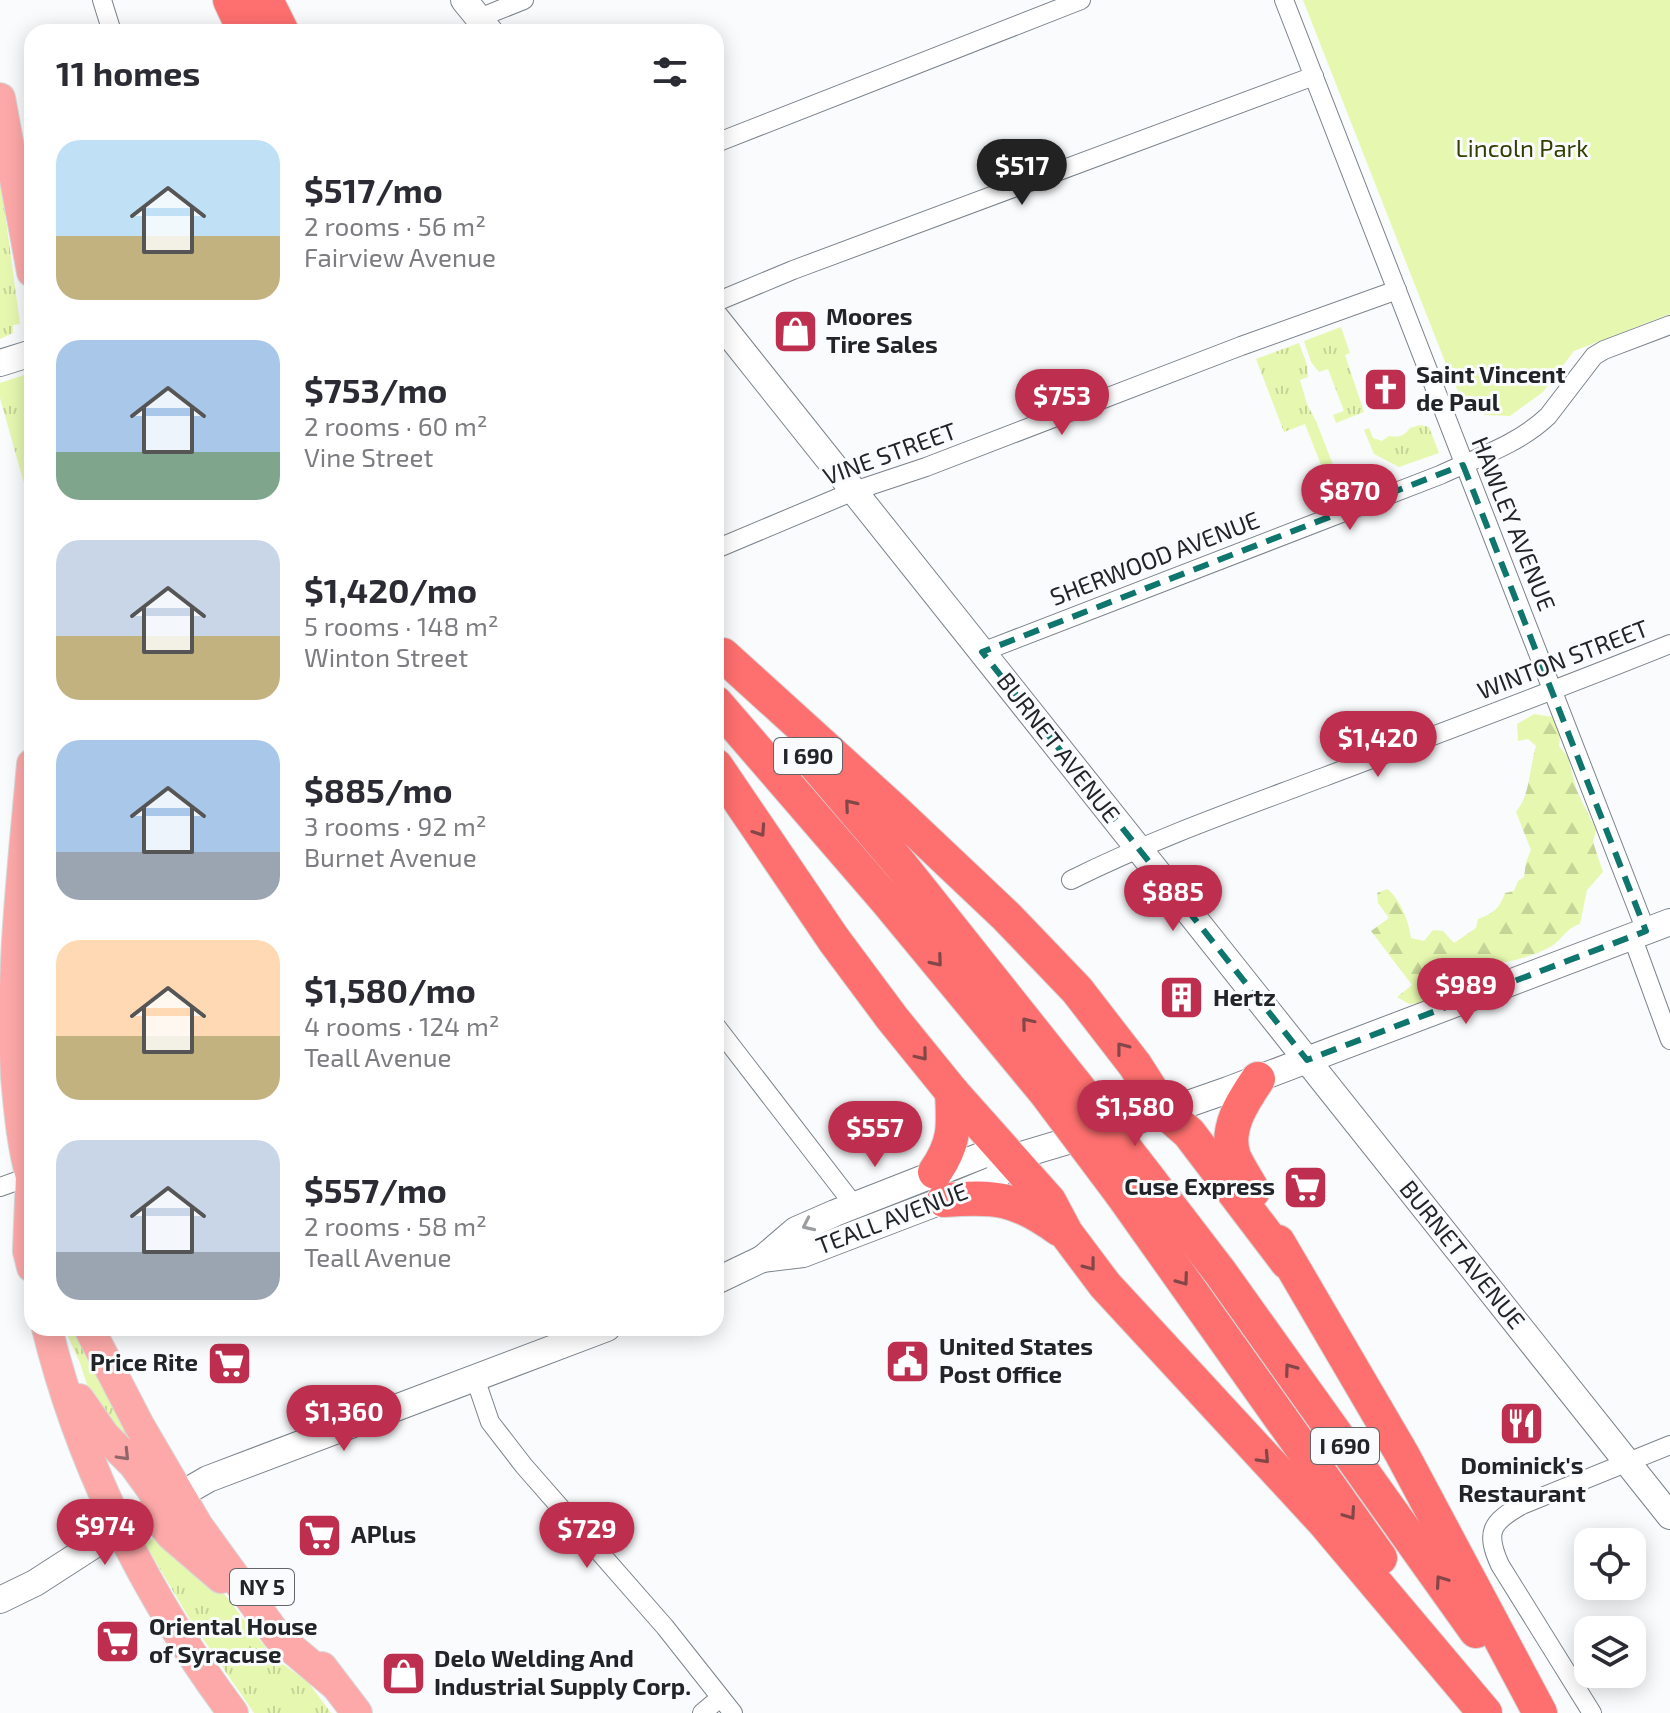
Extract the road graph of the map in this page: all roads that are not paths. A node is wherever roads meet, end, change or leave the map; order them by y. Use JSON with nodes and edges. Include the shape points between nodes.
{"nodes":[{"id":1,"x":102,"y":0,"type":"edge"},
{"id":2,"x":230,"y":0,"type":"edge"},
{"id":3,"x":266,"y":0,"type":"edge"},
{"id":4,"x":524,"y":0,"type":"edge"},
{"id":5,"x":1081,"y":0,"type":"edge"},
{"id":6,"x":1284,"y":0,"type":"edge"},
{"id":7,"x":477,"y":17,"type":"edge"},
{"id":8,"x":110,"y":24,"type":"edge"},
{"id":9,"x":241,"y":24,"type":"edge"},
{"id":10,"x":278,"y":24,"type":"edge"},
{"id":11,"x":1314,"y":76,"type":"junction"},
{"id":12,"x":0,"y":98,"type":"edge"},
{"id":13,"x":724,"y":140,"type":"edge"},
{"id":14,"x":24,"y":228,"type":"edge"},
{"id":15,"x":1397,"y":290,"type":"junction"},
{"id":16,"x":724,"y":299,"type":"edge"},
{"id":17,"x":1670,"y":325,"type":"edge"},
{"id":18,"x":724,"y":328,"type":"edge"},
{"id":19,"x":24,"y":356,"type":"edge"},
{"id":20,"x":0,"y":363,"type":"edge"},
{"id":21,"x":1463,"y":465,"type":"junction"},
{"id":22,"x":854,"y":491,"type":"junction"},
{"id":23,"x":724,"y":546,"type":"edge"},
{"id":24,"x":1670,"y":644,"type":"edge"},
{"id":25,"x":982,"y":652,"type":"junction"},
{"id":26,"x":724,"y":656,"type":"edge"},
{"id":27,"x":724,"y":657,"type":"edge"},
{"id":28,"x":1553,"y":691,"type":"junction"},
{"id":29,"x":724,"y":712,"type":"edge"},
{"id":30,"x":724,"y":778,"type":"edge"},
{"id":31,"x":1138,"y":849,"type":"junction"},
{"id":32,"x":24,"y":850,"type":"edge"},
{"id":33,"x":1071,"y":880,"type":"dead end"},
{"id":34,"x":1649,"y":930,"type":"edge"},
{"id":35,"x":724,"y":1036,"type":"edge"},
{"id":36,"x":1670,"y":1040,"type":"edge"},
{"id":37,"x":1307,"y":1060,"type":"junction"},
{"id":38,"x":1258,"y":1079,"type":"junction"},
{"id":39,"x":1060,"y":1088,"type":"junction"},
{"id":40,"x":952,"y":1092,"type":"junction"},
{"id":41,"x":1165,"y":1112,"type":"junction"},
{"id":42,"x":24,"y":1139,"type":"edge"},
{"id":43,"x":1011,"y":1158,"type":"junction"},
{"id":44,"x":24,"y":1180,"type":"edge"},
{"id":45,"x":939,"y":1186,"type":"junction"},
{"id":46,"x":0,"y":1187,"type":"edge"},
{"id":47,"x":1136,"y":1188,"type":"junction"},
{"id":48,"x":854,"y":1205,"type":"junction"},
{"id":49,"x":1066,"y":1233,"type":"junction"},
{"id":50,"x":762,"y":1259,"type":"junction"},
{"id":51,"x":1287,"y":1262,"type":"junction"},
{"id":52,"x":724,"y":1277,"type":"edge"},
{"id":53,"x":49,"y":1336,"type":"edge"},
{"id":54,"x":92,"y":1336,"type":"edge"},
{"id":55,"x":586,"y":1336,"type":"edge"},
{"id":56,"x":59,"y":1372,"type":"junction"},
{"id":57,"x":475,"y":1378,"type":"junction"},
{"id":58,"x":1670,"y":1445,"type":"edge"},
{"id":59,"x":1626,"y":1462,"type":"junction"},
{"id":60,"x":172,"y":1499,"type":"junction"},
{"id":61,"x":1670,"y":1516,"type":"edge"},
{"id":62,"x":120,"y":1529,"type":"junction"},
{"id":63,"x":0,"y":1600,"type":"edge"},
{"id":64,"x":334,"y":1684,"type":"junction"},
{"id":65,"x":720,"y":1698,"type":"junction"},
{"id":66,"x":233,"y":1713,"type":"edge"},
{"id":67,"x":357,"y":1713,"type":"edge"},
{"id":68,"x":702,"y":1713,"type":"edge"},
{"id":69,"x":733,"y":1713,"type":"edge"},
{"id":70,"x":1486,"y":1713,"type":"edge"},
{"id":71,"x":1537,"y":1713,"type":"edge"},
{"id":72,"x":1592,"y":1713,"type":"edge"}],
"edges":[{"from":1,"to":8,"type":"street"},
{"from":2,"to":9,"type":"highway"},
{"from":3,"to":10,"type":"highway"},
{"from":4,"to":7,"type":"street"},
{"from":5,"to":13,"type":"street"},
{"from":6,"to":11,"type":"street","name":"HAWLEY AVENUE"},
{"from":11,"to":15,"type":"street","name":"HAWLEY AVENUE"},
{"from":11,"to":16,"type":"street"},
{"from":12,"to":14,"type":"main road"},
{"from":15,"to":21,"type":"street","name":"HAWLEY AVENUE"},
{"from":15,"to":22,"type":"street","name":"VINE STREET"},
{"from":17,"to":21,"type":"street","name":"SHERWOOD AVENUE","via":[[1594,356],[1539,425]]},
{"from":18,"to":22,"type":"street","name":"BURNET AVENUE"},
{"from":19,"to":20,"type":"street"},
{"from":21,"to":25,"type":"street","name":"SHERWOOD AVENUE"},
{"from":21,"to":28,"type":"street","name":"HAWLEY AVENUE"},
{"from":22,"to":23,"type":"street","name":"VINE STREET"},
{"from":22,"to":25,"type":"street","name":"BURNET AVENUE"},
{"from":24,"to":28,"type":"street","name":"WINTON STREET"},
{"from":25,"to":31,"type":"street","name":"BURNET AVENUE"},
{"from":41,"to":26,"type":"highway","one_way":true,"via":[[1077,990],[1037,948]]},
{"from":39,"to":27,"type":"highway","number":"I 690","one_way":true,"via":[[900,864]]},
{"from":28,"to":31,"type":"street","name":"WINTON STREET"},
{"from":28,"to":34,"type":"street","name":"HAWLEY AVENUE"},
{"from":29,"to":39,"type":"highway","number":"I 690","one_way":true,"via":[[887,901]]},
{"from":30,"to":40,"type":"highway","one_way":true,"via":[[834,940]]},
{"from":31,"to":33,"type":"street","name":"WINTON STREET"},
{"from":31,"to":37,"type":"street","name":"BURNET AVENUE"},
{"from":32,"to":42,"type":"main road","via":[[13,1025]]},
{"from":34,"to":36,"type":"street","name":"HAWLEY AVENUE"},
{"from":34,"to":37,"type":"street","name":"TEALL AVENUE"},
{"from":35,"to":48,"type":"street"},
{"from":37,"to":38,"type":"street","name":"TEALL AVENUE"},
{"from":37,"to":59,"type":"street","name":"BURNET AVENUE"},
{"from":38,"to":41,"type":"street","name":"TEALL AVENUE"},
{"from":38,"to":51,"type":"highway","via":[[1234,1122],[1233,1154]]},
{"from":39,"to":47,"type":"highway","number":"I 690","bridge":true},
{"from":40,"to":43,"type":"highway"},
{"from":40,"to":45,"type":"highway","via":[[954,1134]]},
{"from":41,"to":43,"type":"street","name":"TEALL AVENUE"},
{"from":41,"to":51,"type":"highway","via":[[1189,1133]]},
{"from":43,"to":45,"type":"street","name":"TEALL AVENUE","via":[[988,1153]]},
{"from":43,"to":49,"type":"highway","via":[[1049,1201]]},
{"from":44,"to":46,"type":"street"},
{"from":45,"to":48,"type":"street","name":"TEALL AVENUE"},
{"from":45,"to":49,"type":"highway","via":[[975,1198],[1012,1202]]},
{"from":45,"to":50,"type":"street","name":"TEALL AVENUE","via":[[803,1254]]},
{"from":47,"to":70,"type":"highway","number":"I 690","one_way":true,"via":[[1305,1450]]},
{"from":71,"to":47,"type":"highway","number":"I 690","one_way":true,"via":[[1220,1272]]},
{"from":48,"to":50,"type":"street","name":"TEALL AVENUE","one_way":true,"via":[[796,1230]]},
{"from":49,"to":70,"type":"highway","one_way":true,"via":[[1105,1285],[1342,1543]]},
{"from":50,"to":52,"type":"street","name":"TEALL AVENUE"},
{"from":51,"to":71,"type":"highway","via":[[1402,1454]]},
{"from":53,"to":56,"type":"main road"},
{"from":54,"to":60,"type":"main road","number":"NY 5"},
{"from":55,"to":57,"type":"street"},
{"from":56,"to":60,"type":"main road","one_way":true,"via":[[104,1435]]},
{"from":56,"to":62,"type":"main road"},
{"from":57,"to":60,"type":"street","via":[[269,1454]]},
{"from":57,"to":65,"type":"street","via":[[490,1422]]},
{"from":58,"to":59,"type":"street"},
{"from":59,"to":61,"type":"street","name":"BURNET AVENUE"},
{"from":59,"to":72,"type":"street","via":[[1507,1513],[1499,1519],[1490,1543]]},
{"from":60,"to":62,"type":"street"},
{"from":60,"to":64,"type":"main road","number":"NY 5","via":[[256,1580]]},
{"from":60,"to":64,"type":"main road","number":"NY 5","via":[[171,1535]]},
{"from":62,"to":63,"type":"street"},
{"from":62,"to":66,"type":"main road","via":[[188,1648]]},
{"from":64,"to":67,"type":"main road","number":"NY 5"},
{"from":65,"to":68,"type":"street"},
{"from":65,"to":69,"type":"street"}]}
